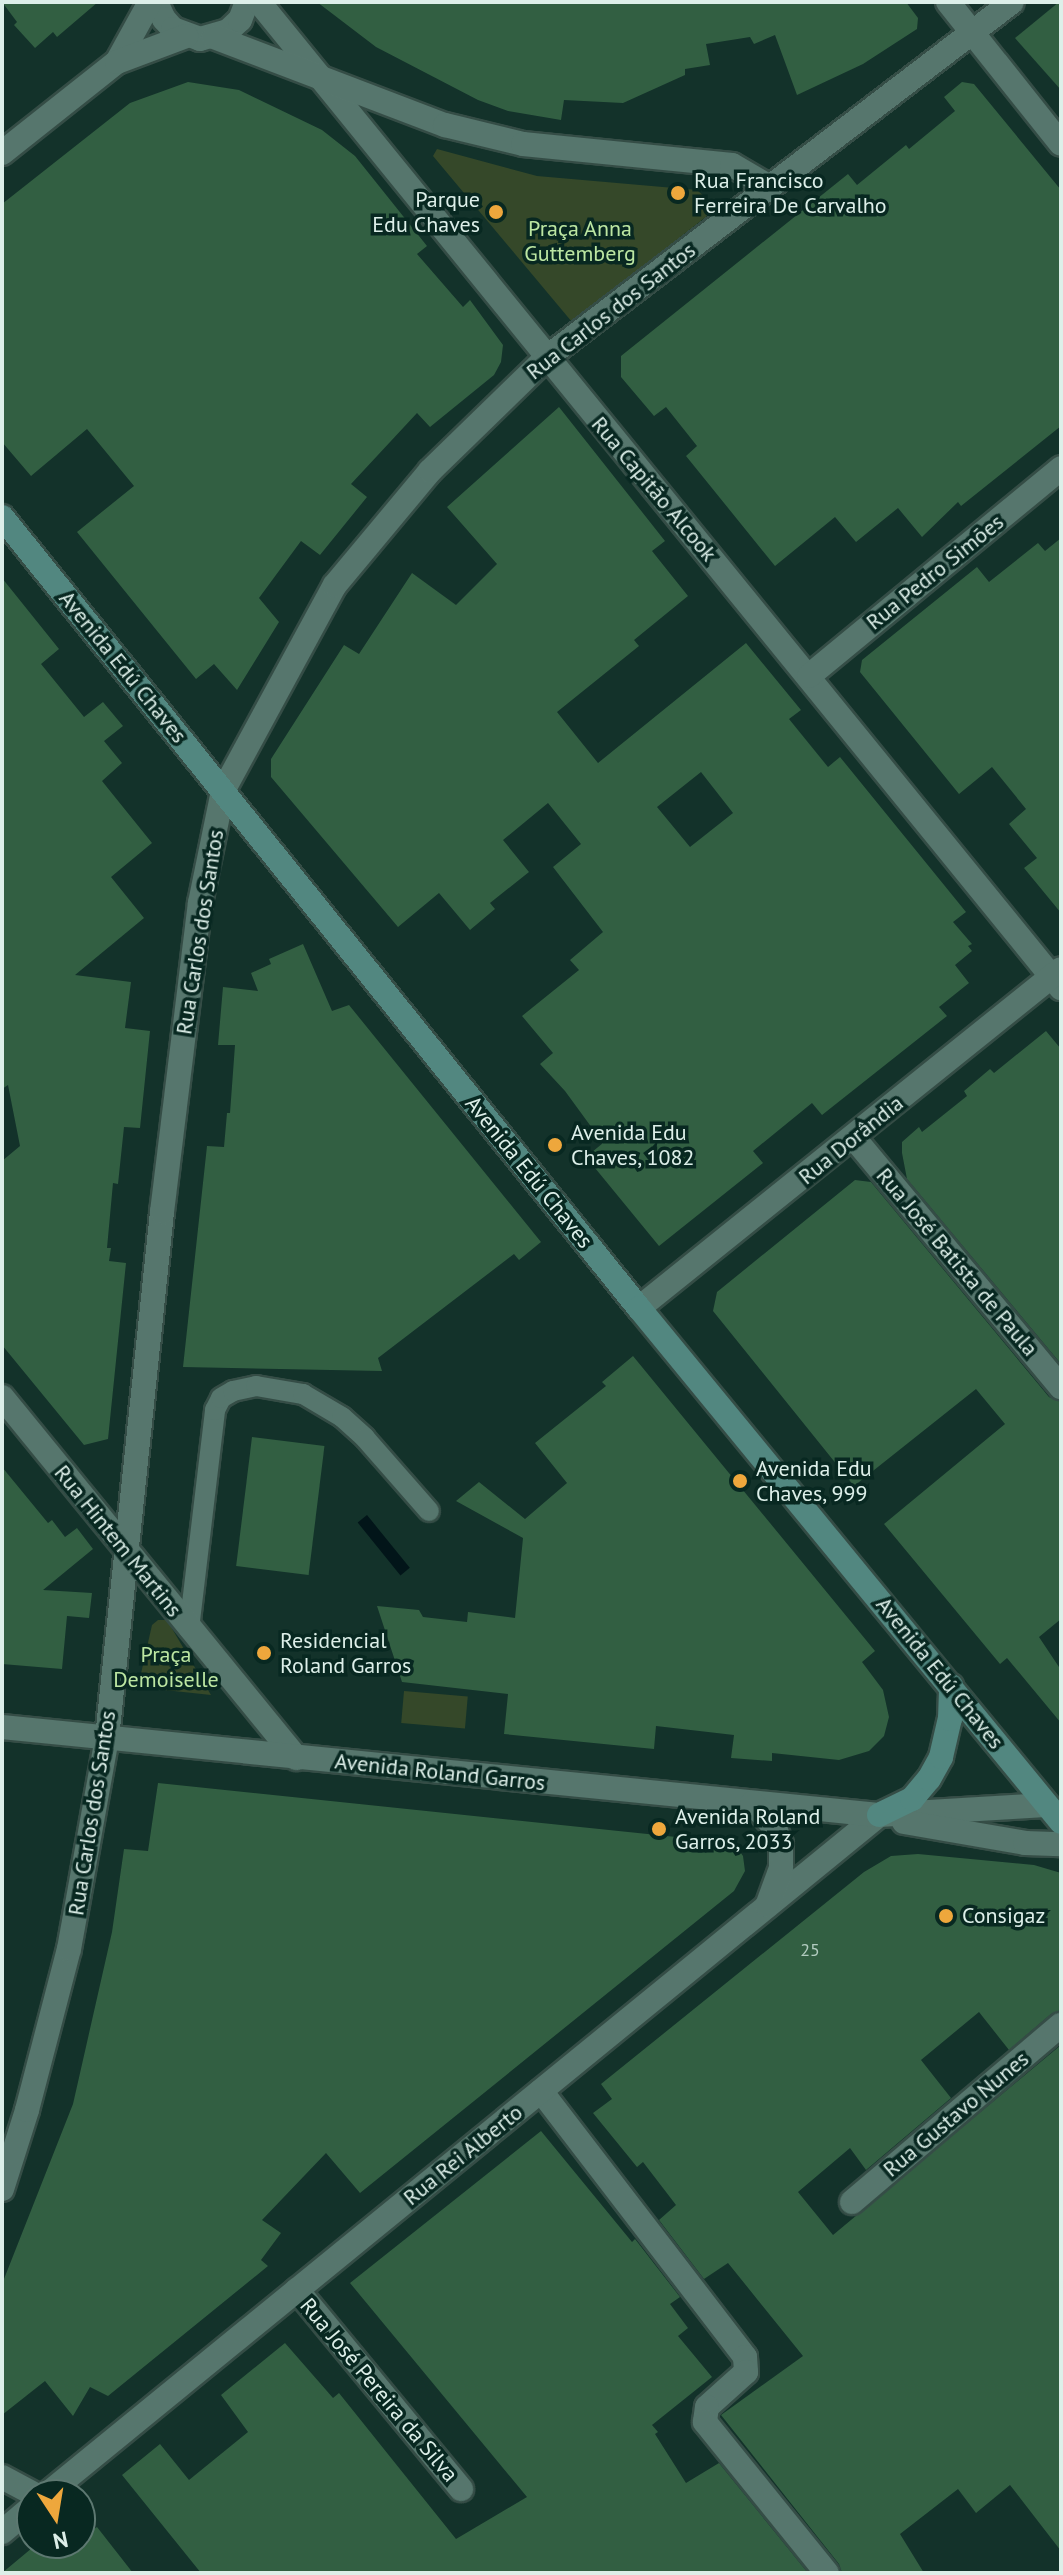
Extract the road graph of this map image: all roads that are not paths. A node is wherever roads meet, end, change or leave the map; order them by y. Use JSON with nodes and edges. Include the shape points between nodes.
{"nodes":[{"id":1,"x":153,"y":2,"type":"edge"},
{"id":2,"x":247,"y":2,"type":"edge"},
{"id":3,"x":259,"y":2,"type":"edge"},
{"id":4,"x":948,"y":2,"type":"edge"},
{"id":5,"x":1012,"y":2,"type":"edge"},
{"id":6,"x":972,"y":33,"type":"junction"},
{"id":7,"x":186,"y":36,"type":"junction"},
{"id":8,"x":214,"y":37,"type":"junction"},
{"id":9,"x":117,"y":62,"type":"junction"},
{"id":10,"x":326,"y":82,"type":"junction"},
{"id":11,"x":1061,"y":144,"type":"edge"},
{"id":12,"x":2,"y":153,"type":"edge"},
{"id":13,"x":770,"y":187,"type":"junction"},
{"id":14,"x":546,"y":358,"type":"junction"},
{"id":15,"x":1061,"y":468,"type":"edge"},
{"id":16,"x":2,"y":517,"type":"edge"},
{"id":17,"x":809,"y":676,"type":"junction"},
{"id":18,"x":223,"y":791,"type":"junction"},
{"id":19,"x":1058,"y":978,"type":"edge"},
{"id":20,"x":854,"y":1138,"type":"junction"},
{"id":21,"x":639,"y":1308,"type":"junction"},
{"id":22,"x":1061,"y":1387,"type":"edge"},
{"id":23,"x":2,"y":1397,"type":"edge"},
{"id":24,"x":429,"y":1511,"type":"dead end"},
{"id":25,"x":126,"y":1548,"type":"junction"},
{"id":26,"x":189,"y":1629,"type":"junction"},
{"id":27,"x":951,"y":1686,"type":"junction"},
{"id":28,"x":2,"y":1727,"type":"edge"},
{"id":29,"x":107,"y":1738,"type":"junction"},
{"id":30,"x":296,"y":1758,"type":"junction"},
{"id":31,"x":752,"y":1803,"type":"junction"},
{"id":32,"x":1056,"y":1809,"type":"edge"},
{"id":33,"x":879,"y":1815,"type":"junction"},
{"id":34,"x":1061,"y":1844,"type":"edge"},
{"id":35,"x":767,"y":1906,"type":"junction"},
{"id":36,"x":1061,"y":2025,"type":"edge"},
{"id":37,"x":541,"y":2091,"type":"junction"},
{"id":38,"x":2,"y":2189,"type":"edge"},
{"id":39,"x":852,"y":2202,"type":"dead end"},
{"id":40,"x":297,"y":2290,"type":"junction"},
{"id":41,"x":66,"y":2479,"type":"edge"},
{"id":42,"x":461,"y":2489,"type":"dead end"},
{"id":43,"x":827,"y":2573,"type":"edge"}],
"edges":[{"from":1,"to":7,"type":"street"},
{"from":1,"to":9,"type":"street"},
{"from":2,"to":8,"type":"street","via":[[240,20]]},
{"from":3,"to":10,"type":"street"},
{"from":4,"to":6,"type":"street"},
{"from":5,"to":6,"type":"street","name":"Rua Carlos dos Santos"},
{"from":6,"to":11,"type":"street"},
{"from":6,"to":13,"type":"street","name":"Rua Carlos dos Santos"},
{"from":7,"to":8,"type":"street","name":"Rua Capitão Alcook"},
{"from":7,"to":9,"type":"street"},
{"from":8,"to":10,"type":"street","name":"Rua Capitão Alcook"},
{"from":9,"to":12,"type":"street"},
{"from":10,"to":13,"type":"street","via":[[445,125],[523,144],[732,165]]},
{"from":10,"to":14,"type":"street","name":"Rua Capitão Alcook"},
{"from":13,"to":14,"type":"street","name":"Rua Carlos dos Santos"},
{"from":14,"to":17,"type":"street","name":"Rua Capitão Alcook"},
{"from":14,"to":18,"type":"street","name":"Rua Carlos dos Santos","via":[[430,471],[335,585]]},
{"from":15,"to":17,"type":"street","name":"Rua Pedro Simões"},
{"from":16,"to":18,"type":"main road","name":"Avenida Edú Chaves"},
{"from":17,"to":19,"type":"street","name":"Rua Capitão Alcook"},
{"from":18,"to":21,"type":"main road","name":"Avenida Edú Chaves"},
{"from":18,"to":25,"type":"street","name":"Rua Carlos dos Santos","via":[[198,918]]},
{"from":19,"to":20,"type":"street","name":"Rua Dorândia"},
{"from":20,"to":21,"type":"street","name":"Rua Dorândia"},
{"from":20,"to":22,"type":"street","name":"Rua José Batista de Paula"},
{"from":21,"to":27,"type":"main road","name":"Avenida Edú Chaves"},
{"from":23,"to":25,"type":"street","name":"Rua Hintem Martins"},
{"from":24,"to":26,"type":"lane","via":[[342,1417],[303,1394],[256,1386],[233,1391],[215,1410]]},
{"from":25,"to":26,"type":"street","name":"Rua Hintem Martins"},
{"from":25,"to":29,"type":"street","name":"Rua Carlos dos Santos"},
{"from":26,"to":30,"type":"street","name":"Rua Hintem Martins"},
{"from":27,"to":32,"type":"main road","name":"Avenida Edú Chaves"},
{"from":27,"to":33,"type":"main road","via":[[950,1719],[941,1757],[929,1779],[912,1799]]},
{"from":28,"to":29,"type":"street","name":"Avenida Roland Garros"},
{"from":29,"to":30,"type":"street","name":"Avenida Roland Garros"},
{"from":29,"to":38,"type":"street","name":"Rua Carlos dos Santos","via":[[69,1949]]},
{"from":30,"to":31,"type":"street","name":"Avenida Roland Garros"},
{"from":31,"to":33,"type":"street","name":"Avenida Roland Garros"},
{"from":31,"to":35,"type":"street","via":[[775,1828],[781,1844],[781,1868]]},
{"from":32,"to":33,"type":"street","name":"Avenida Roland Garros"},
{"from":33,"to":34,"type":"street","name":"Avenida Roland Garros","via":[[1025,1843]]},
{"from":33,"to":35,"type":"street","name":"Rua Rei Alberto"},
{"from":35,"to":37,"type":"street","name":"Rua Rei Alberto"},
{"from":36,"to":39,"type":"street","name":"Rua Gustavo Nunes"},
{"from":37,"to":40,"type":"street","name":"Rua Rei Alberto"},
{"from":37,"to":43,"type":"street","via":[[745,2357],[746,2372],[703,2413],[709,2428]]},
{"from":40,"to":41,"type":"street","name":"Rua Rei Alberto"},
{"from":40,"to":42,"type":"street","name":"Rua José Pereira da Silva"}]}
